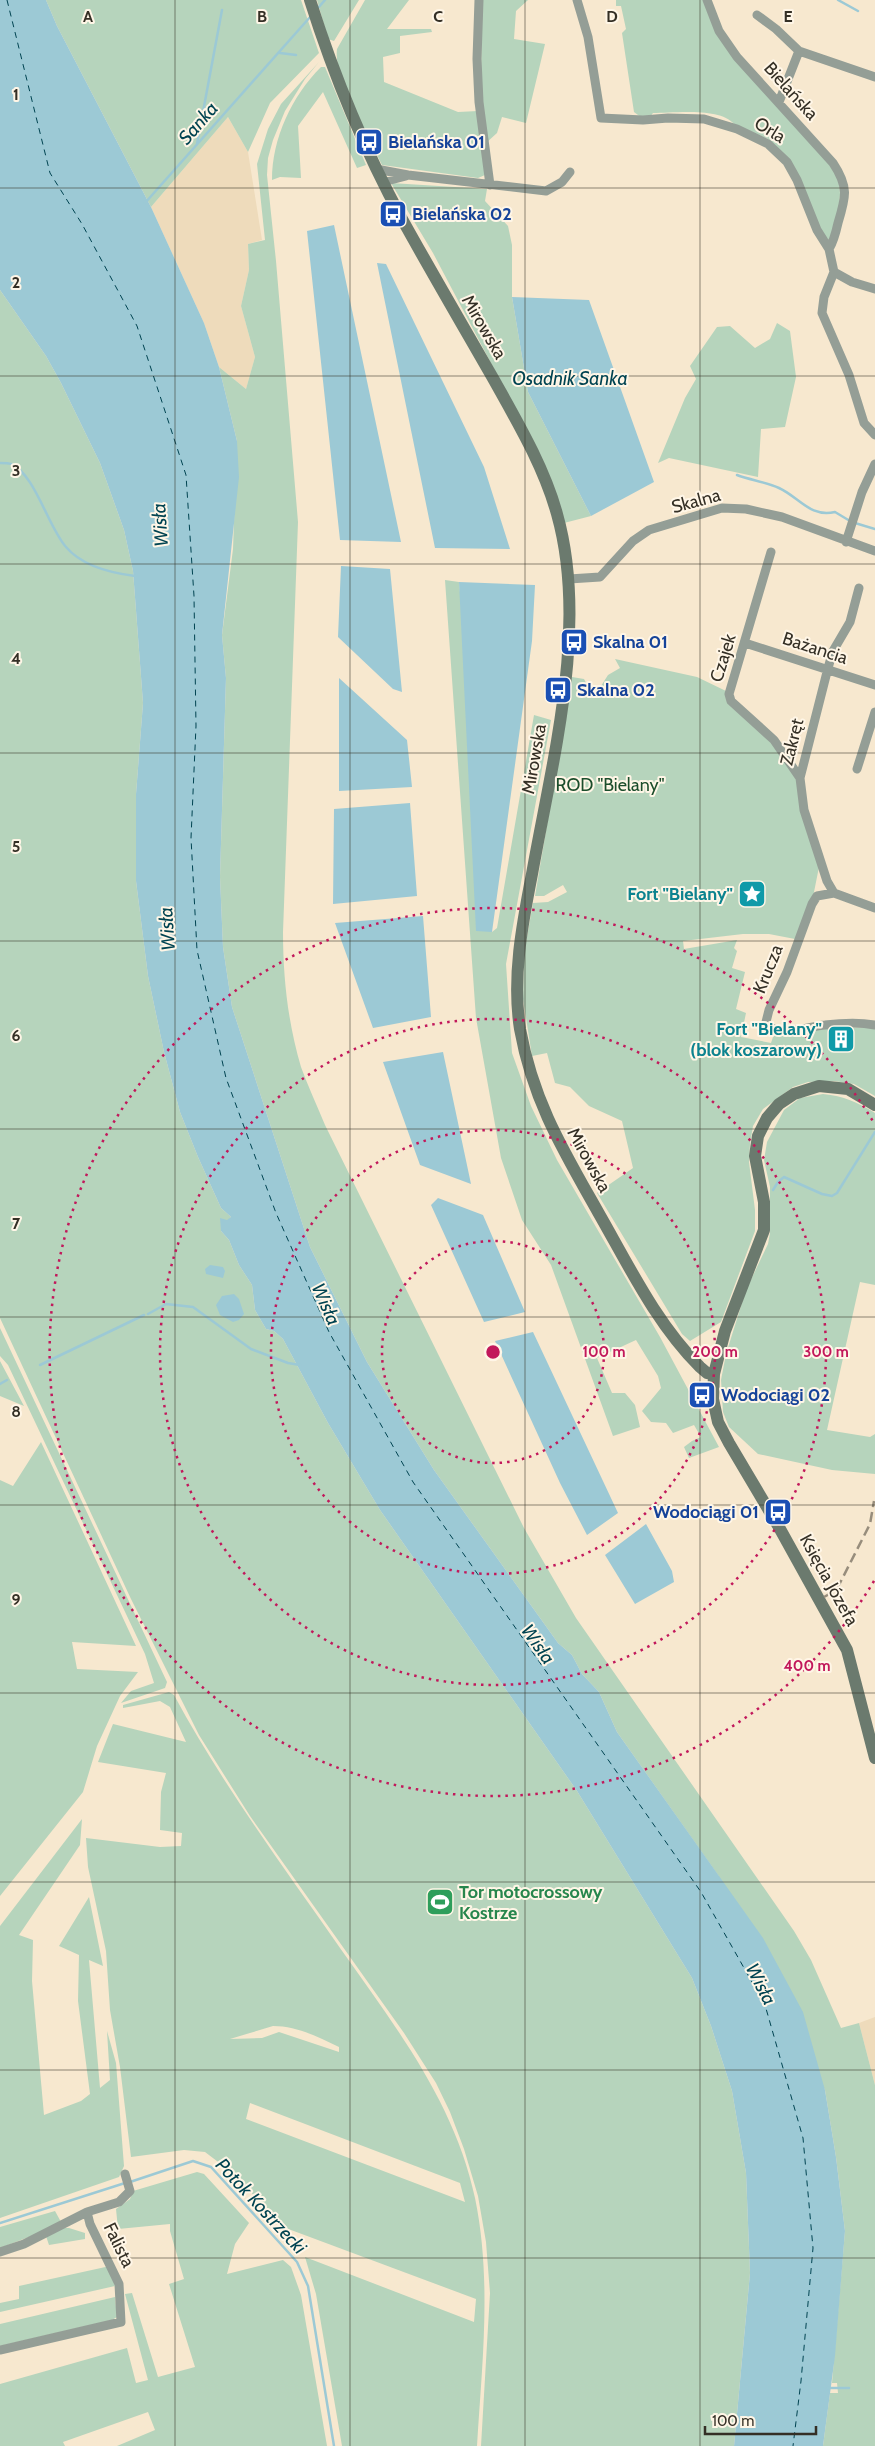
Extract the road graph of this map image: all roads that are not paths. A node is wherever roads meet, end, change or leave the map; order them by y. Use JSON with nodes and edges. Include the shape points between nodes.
{"nodes":[{"id":1,"x":310,"y":0,"type":"edge"},
{"id":2,"x":479,"y":0,"type":"edge"},
{"id":3,"x":577,"y":0,"type":"edge"},
{"id":4,"x":707,"y":0,"type":"edge"},
{"id":5,"x":757,"y":15,"type":"dead end"},
{"id":6,"x":799,"y":51,"type":"junction"},
{"id":7,"x":875,"y":77,"type":"edge"},
{"id":8,"x":779,"y":102,"type":"junction"},
{"id":9,"x":376,"y":169,"type":"junction"},
{"id":10,"x":570,"y":172,"type":"dead end"},
{"id":11,"x":408,"y":175,"type":"junction"},
{"id":12,"x":383,"y":182,"type":"junction"},
{"id":13,"x":490,"y":185,"type":"junction"},
{"id":14,"x":829,"y":249,"type":"junction"},
{"id":15,"x":834,"y":272,"type":"junction"},
{"id":16,"x":875,"y":289,"type":"edge"},
{"id":17,"x":875,"y":435,"type":"edge"},
{"id":18,"x":875,"y":464,"type":"edge"},
{"id":19,"x":846,"y":542,"type":"junction"},
{"id":20,"x":875,"y":551,"type":"edge"},
{"id":21,"x":771,"y":552,"type":"dead end"},
{"id":22,"x":569,"y":579,"type":"junction"},
{"id":23,"x":859,"y":588,"type":"dead end"},
{"id":24,"x":745,"y":643,"type":"junction"},
{"id":25,"x":828,"y":668,"type":"junction"},
{"id":26,"x":875,"y":685,"type":"edge"},
{"id":27,"x":875,"y":712,"type":"edge"},
{"id":28,"x":856,"y":770,"type":"dead end"},
{"id":29,"x":800,"y":778,"type":"junction"},
{"id":30,"x":834,"y":893,"type":"junction"},
{"id":31,"x":875,"y":908,"type":"edge"},
{"id":32,"x":875,"y":1025,"type":"edge"},
{"id":33,"x":875,"y":1105,"type":"edge"},
{"id":34,"x":714,"y":1374,"type":"junction"},
{"id":35,"x":875,"y":1758,"type":"edge"},
{"id":36,"x":125,"y":2174,"type":"dead end"},
{"id":37,"x":87,"y":2212,"type":"junction"},
{"id":38,"x":0,"y":2252,"type":"edge"},
{"id":39,"x":0,"y":2350,"type":"edge"}],
"edges":[{"from":1,"to":9,"type":"main road","name":"Mirowska","via":[[325,47]]},
{"from":2,"to":13,"type":"street","via":[[479,102]]},
{"from":3,"to":14,"type":"street","name":"Orla","via":[[588,37],[601,118],[704,119],[737,129],[768,144],[794,174],[817,230]]},
{"from":4,"to":8,"type":"street","name":"Bielańska","via":[[719,31],[732,50]]},
{"from":5,"to":6,"type":"street"},
{"from":6,"to":7,"type":"street"},
{"from":6,"to":8,"type":"street"},
{"from":8,"to":14,"type":"street","name":"Bielańska","via":[[842,176],[846,193],[844,205]]},
{"from":9,"to":11,"type":"street"},
{"from":9,"to":12,"type":"main road","name":"Mirowska"},
{"from":10,"to":13,"type":"street","via":[[562,182],[546,191]]},
{"from":11,"to":12,"type":"street"},
{"from":11,"to":13,"type":"street"},
{"from":12,"to":22,"type":"main road","name":"Mirowska","via":[[520,426],[557,512]]},
{"from":14,"to":15,"type":"street","name":"Orla"},
{"from":15,"to":16,"type":"street"},
{"from":15,"to":17,"type":"street","via":[[824,297],[822,313],[849,375],[864,423]]},
{"from":18,"to":19,"type":"street"},
{"from":19,"to":20,"type":"street","name":"Skalna"},
{"from":19,"to":22,"type":"street","name":"Skalna","via":[[782,518],[722,508],[649,530],[633,541],[600,578]]},
{"from":21,"to":24,"type":"street","name":"Czajek"},
{"from":22,"to":34,"type":"main road","name":"Mirowska","via":[[567,666],[520,948],[517,1000],[520,1027],[535,1091],[569,1162],[662,1323],[700,1367]]},
{"from":23,"to":25,"type":"street","name":"Zakręt","via":[[850,622],[833,651]]},
{"from":24,"to":25,"type":"street","name":"Bażancia"},
{"from":24,"to":29,"type":"street","name":"Czajek","via":[[729,694],[732,701],[774,740]]},
{"from":25,"to":26,"type":"street","name":"Bażancia"},
{"from":25,"to":29,"type":"street","name":"Zakręt"},
{"from":27,"to":28,"type":"street"},
{"from":29,"to":30,"type":"street","name":"Zakręt","via":[[807,821],[826,881]]},
{"from":30,"to":31,"type":"street"},
{"from":30,"to":32,"type":"street","name":"Krucza","via":[[817,896],[812,904],[766,1022],[772,1029],[781,1031],[823,1025]]},
{"from":33,"to":34,"type":"main road","name":"Księcia Józefa","via":[[848,1089],[819,1086],[794,1094],[767,1118],[758,1136],[755,1156],[764,1202],[764,1230],[734,1302]]},
{"from":34,"to":35,"type":"main road","name":"Księcia Józefa","via":[[713,1399],[718,1422],[849,1654]]},
{"from":36,"to":37,"type":"street","name":"Falista","via":[[130,2191],[119,2202]]},
{"from":37,"to":38,"type":"street","name":"Falista","via":[[24,2244]]},
{"from":37,"to":39,"type":"street","name":"Falista","via":[[119,2284],[121,2322]]}]}
